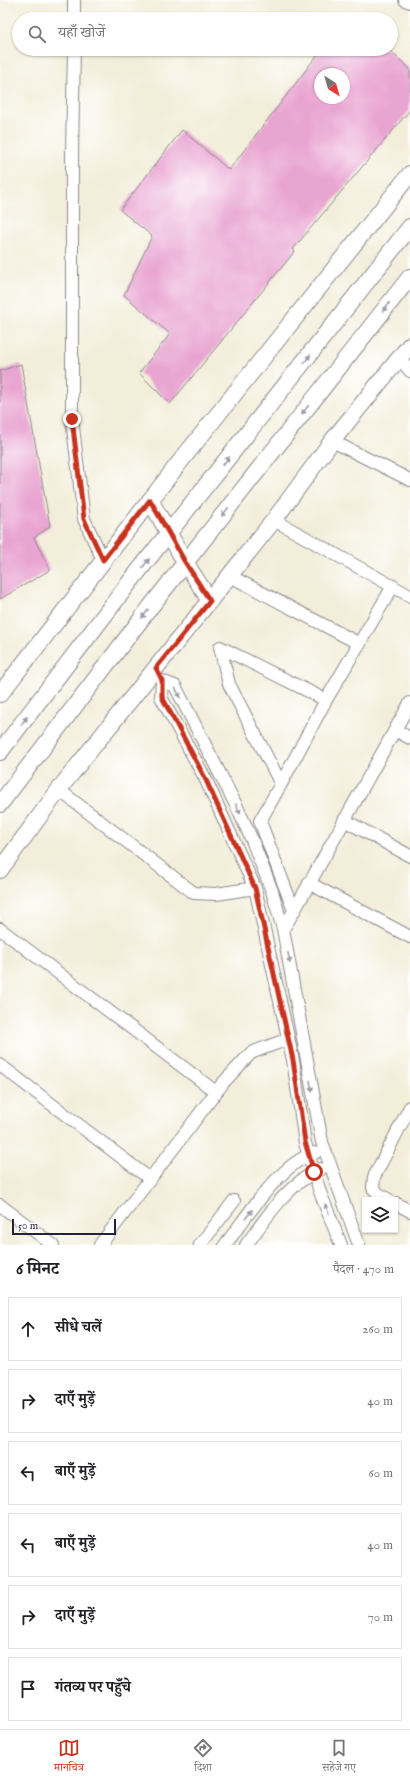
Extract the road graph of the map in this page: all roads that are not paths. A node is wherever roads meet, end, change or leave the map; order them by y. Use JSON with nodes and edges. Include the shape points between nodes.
{"nodes":[{"id":1,"x":74,"y":0,"type":"edge"},
{"id":2,"x":405,"y":0,"type":"edge"},
{"id":3,"x":410,"y":2,"type":"edge"},
{"id":4,"x":74,"y":12,"type":"edge"},
{"id":5,"x":74,"y":56,"type":"edge"},
{"id":6,"x":410,"y":174,"type":"edge"},
{"id":7,"x":410,"y":227,"type":"edge"},
{"id":8,"x":410,"y":277,"type":"edge"},
{"id":9,"x":405,"y":352,"type":"edge"},
{"id":10,"x":410,"y":371,"type":"edge"},
{"id":11,"x":332,"y":441,"type":"junction"},
{"id":12,"x":410,"y":480,"type":"edge"},
{"id":13,"x":150,"y":500,"type":"junction"},
{"id":14,"x":274,"y":520,"type":"junction"},
{"id":15,"x":169,"y":534,"type":"junction"},
{"id":16,"x":103,"y":560,"type":"junction"},
{"id":17,"x":185,"y":562,"type":"junction"},
{"id":18,"x":230,"y":576,"type":"junction"},
{"id":19,"x":393,"y":586,"type":"junction"},
{"id":20,"x":410,"y":596,"type":"edge"},
{"id":21,"x":210,"y":601,"type":"junction"},
{"id":22,"x":360,"y":644,"type":"junction"},
{"id":23,"x":159,"y":674,"type":"junction"},
{"id":24,"x":0,"y":694,"type":"edge"},
{"id":25,"x":326,"y":700,"type":"junction"},
{"id":26,"x":410,"y":703,"type":"edge"},
{"id":27,"x":395,"y":730,"type":"junction"},
{"id":28,"x":410,"y":738,"type":"edge"},
{"id":29,"x":0,"y":752,"type":"edge"},
{"id":30,"x":281,"y":784,"type":"junction"},
{"id":31,"x":59,"y":790,"type":"junction"},
{"id":32,"x":0,"y":804,"type":"edge"},
{"id":33,"x":344,"y":820,"type":"junction"},
{"id":34,"x":410,"y":856,"type":"edge"},
{"id":35,"x":0,"y":870,"type":"edge"},
{"id":36,"x":309,"y":883,"type":"junction"},
{"id":37,"x":255,"y":888,"type":"junction"},
{"id":38,"x":294,"y":911,"type":"junction"},
{"id":39,"x":0,"y":929,"type":"edge"},
{"id":40,"x":283,"y":929,"type":"junction"},
{"id":41,"x":410,"y":937,"type":"edge"},
{"id":42,"x":288,"y":1039,"type":"junction"},
{"id":43,"x":0,"y":1065,"type":"edge"},
{"id":44,"x":216,"y":1092,"type":"junction"},
{"id":45,"x":410,"y":1108,"type":"edge"},
{"id":46,"x":325,"y":1151,"type":"junction"},
{"id":47,"x":309,"y":1155,"type":"junction"},
{"id":48,"x":330,"y":1166,"type":"junction"},
{"id":49,"x":314,"y":1172,"type":"junction"},
{"id":50,"x":150,"y":1179,"type":"junction"},
{"id":51,"x":384,"y":1197,"type":"edge"},
{"id":52,"x":234,"y":1201,"type":"dead end"},
{"id":53,"x":0,"y":1205,"type":"edge"},
{"id":54,"x":398,"y":1205,"type":"edge"},
{"id":55,"x":410,"y":1212,"type":"edge"},
{"id":56,"x":53,"y":1245,"type":"edge"},
{"id":57,"x":100,"y":1245,"type":"edge"},
{"id":58,"x":200,"y":1245,"type":"edge"},
{"id":59,"x":225,"y":1245,"type":"edge"},
{"id":60,"x":246,"y":1245,"type":"edge"},
{"id":61,"x":342,"y":1245,"type":"edge"},
{"id":62,"x":359,"y":1245,"type":"edge"}],
"edges":[{"from":1,"to":4,"type":"street"},
{"from":2,"to":3,"type":"street"},
{"from":5,"to":16,"type":"street","via":[[72,419],[84,519]]},
{"from":6,"to":13,"type":"street"},
{"from":15,"to":7,"type":"street","one_way":true},
{"from":8,"to":17,"type":"street","one_way":true},
{"from":9,"to":10,"type":"street"},
{"from":9,"to":11,"type":"street"},
{"from":11,"to":12,"type":"street"},
{"from":11,"to":14,"type":"street"},
{"from":13,"to":15,"type":"street"},
{"from":13,"to":16,"type":"street"},
{"from":14,"to":18,"type":"street"},
{"from":14,"to":19,"type":"street"},
{"from":15,"to":17,"type":"street"},
{"from":29,"to":15,"type":"street","one_way":true},
{"from":16,"to":24,"type":"street"},
{"from":17,"to":21,"type":"street"},
{"from":17,"to":32,"type":"street","one_way":true},
{"from":18,"to":21,"type":"street"},
{"from":18,"to":22,"type":"street"},
{"from":19,"to":20,"type":"street"},
{"from":19,"to":22,"type":"street"},
{"from":21,"to":23,"type":"street"},
{"from":22,"to":25,"type":"street"},
{"from":23,"to":31,"type":"street"},
{"from":23,"to":37,"type":"street","via":[[162,697],[205,778]]},
{"from":23,"to":40,"type":"street","one_way":true,"via":[[175,686],[237,807],[272,891]]},
{"from":25,"to":30,"type":"street"},
{"from":25,"to":30,"type":"street","via":[[220,647],[229,684]]},
{"from":26,"to":27,"type":"street"},
{"from":27,"to":28,"type":"street"},
{"from":27,"to":33,"type":"street"},
{"from":30,"to":38,"type":"street","via":[[260,821]]},
{"from":31,"to":35,"type":"street"},
{"from":31,"to":37,"type":"street","via":[[194,893],[216,894]]},
{"from":33,"to":34,"type":"street"},
{"from":33,"to":36,"type":"street"},
{"from":36,"to":38,"type":"street"},
{"from":36,"to":41,"type":"street"},
{"from":37,"to":42,"type":"street"},
{"from":38,"to":40,"type":"street"},
{"from":39,"to":44,"type":"street"},
{"from":40,"to":46,"type":"street","one_way":true},
{"from":42,"to":44,"type":"street","via":[[251,1053]]},
{"from":42,"to":47,"type":"street"},
{"from":43,"to":50,"type":"street"},
{"from":44,"to":50,"type":"street"},
{"from":45,"to":51,"type":"street","via":[[374,1177],[373,1188]]},
{"from":46,"to":47,"type":"street"},
{"from":46,"to":48,"type":"street"},
{"from":47,"to":49,"type":"street"},
{"from":59,"to":47,"type":"street","one_way":true,"via":[[280,1174]]},
{"from":48,"to":49,"type":"street"},
{"from":48,"to":62,"type":"street"},
{"from":49,"to":60,"type":"street","via":[[283,1196]]},
{"from":61,"to":49,"type":"street","one_way":true},
{"from":50,"to":57,"type":"street"},
{"from":52,"to":58,"type":"street"},
{"from":53,"to":56,"type":"street"},
{"from":54,"to":55,"type":"street"}]}
